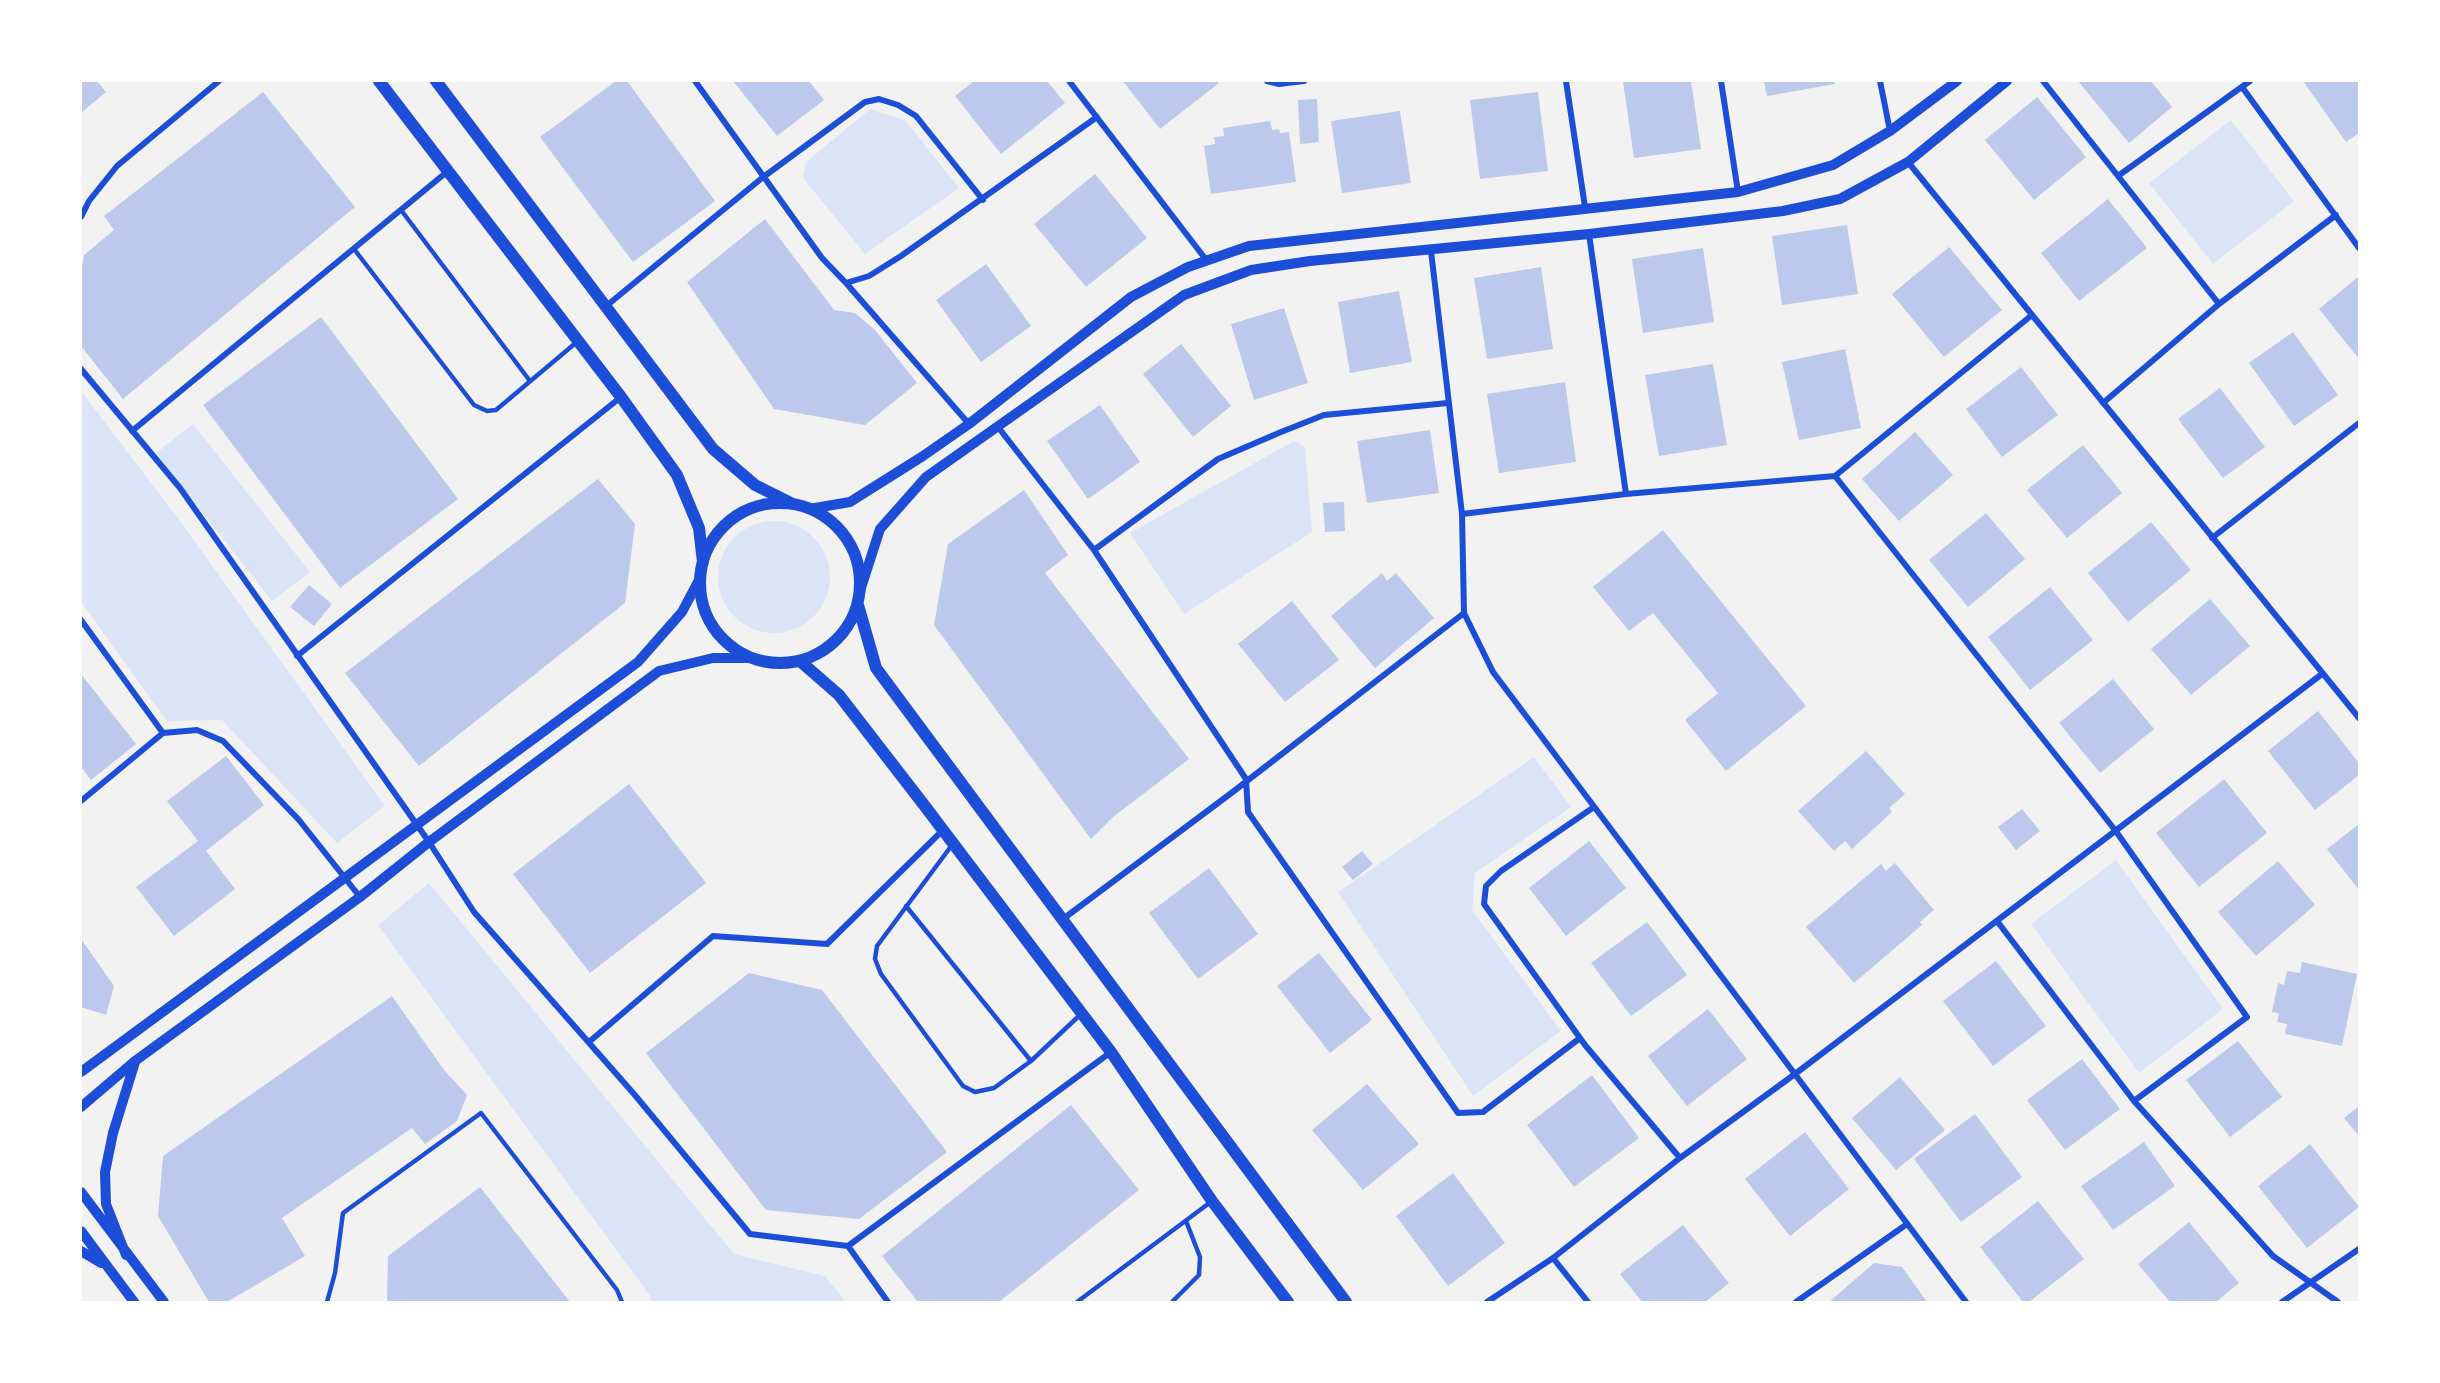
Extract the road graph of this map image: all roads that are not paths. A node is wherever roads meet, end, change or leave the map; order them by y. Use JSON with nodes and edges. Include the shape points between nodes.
{"nodes":[{"id":1,"x":219,"y":81,"type":"edge"},
{"id":2,"x":379,"y":81,"type":"edge"},
{"id":3,"x":436,"y":81,"type":"edge"},
{"id":4,"x":695,"y":81,"type":"edge"},
{"id":5,"x":1069,"y":81,"type":"edge"},
{"id":6,"x":1267,"y":81,"type":"edge"},
{"id":7,"x":1304,"y":81,"type":"edge"},
{"id":8,"x":1566,"y":81,"type":"edge"},
{"id":9,"x":1721,"y":81,"type":"edge"},
{"id":10,"x":1880,"y":81,"type":"edge"},
{"id":11,"x":1957,"y":81,"type":"edge"},
{"id":12,"x":2007,"y":81,"type":"edge"},
{"id":13,"x":2043,"y":81,"type":"edge"},
{"id":14,"x":2250,"y":81,"type":"edge"},
{"id":15,"x":2242,"y":87,"type":"junction"},
{"id":16,"x":1097,"y":117,"type":"junction"},
{"id":17,"x":1890,"y":131,"type":"junction"},
{"id":18,"x":1908,"y":162,"type":"junction"},
{"id":19,"x":448,"y":171,"type":"junction"},
{"id":20,"x":2118,"y":176,"type":"junction"},
{"id":21,"x":762,"y":178,"type":"junction"},
{"id":22,"x":1738,"y":192,"type":"junction"},
{"id":23,"x":983,"y":200,"type":"junction"},
{"id":24,"x":1585,"y":207,"type":"junction"},
{"id":25,"x":401,"y":210,"type":"junction"},
{"id":26,"x":2336,"y":215,"type":"junction"},
{"id":27,"x":81,"y":216,"type":"edge"},
{"id":28,"x":1589,"y":234,"type":"junction"},
{"id":29,"x":2359,"y":248,"type":"edge"},
{"id":30,"x":354,"y":249,"type":"junction"},
{"id":31,"x":1431,"y":251,"type":"junction"},
{"id":32,"x":1207,"y":261,"type":"junction"},
{"id":33,"x":846,"y":283,"type":"junction"},
{"id":34,"x":2219,"y":304,"type":"junction"},
{"id":35,"x":606,"y":307,"type":"junction"},
{"id":36,"x":2032,"y":315,"type":"junction"},
{"id":37,"x":578,"y":341,"type":"junction"},
{"id":38,"x":81,"y":369,"type":"edge"},
{"id":39,"x":530,"y":381,"type":"junction"},
{"id":40,"x":621,"y":397,"type":"junction"},
{"id":41,"x":1448,"y":403,"type":"junction"},
{"id":42,"x":2103,"y":403,"type":"junction"},
{"id":43,"x":2359,"y":423,"type":"edge"},
{"id":44,"x":969,"y":424,"type":"junction"},
{"id":45,"x":998,"y":427,"type":"junction"},
{"id":46,"x":132,"y":431,"type":"junction"},
{"id":47,"x":1835,"y":476,"type":"junction"},
{"id":48,"x":1626,"y":494,"type":"junction"},
{"id":49,"x":793,"y":504,"type":"junction"},
{"id":50,"x":809,"y":509,"type":"junction"},
{"id":51,"x":1462,"y":514,"type":"junction"},
{"id":52,"x":2212,"y":538,"type":"junction"},
{"id":53,"x":1094,"y":550,"type":"junction"},
{"id":54,"x":703,"y":562,"type":"junction"},
{"id":55,"x":700,"y":578,"type":"junction"},
{"id":56,"x":860,"y":591,"type":"junction"},
{"id":57,"x":858,"y":605,"type":"junction"},
{"id":58,"x":1464,"y":613,"type":"junction"},
{"id":59,"x":81,"y":620,"type":"edge"},
{"id":60,"x":297,"y":656,"type":"junction"},
{"id":61,"x":751,"y":658,"type":"junction"},
{"id":62,"x":800,"y":661,"type":"junction"},
{"id":63,"x":2322,"y":674,"type":"junction"},
{"id":64,"x":2359,"y":718,"type":"edge"},
{"id":65,"x":163,"y":733,"type":"junction"},
{"id":66,"x":1246,"y":779,"type":"junction"},
{"id":67,"x":81,"y":801,"type":"edge"},
{"id":68,"x":1594,"y":807,"type":"junction"},
{"id":69,"x":418,"y":826,"type":"junction"},
{"id":70,"x":942,"y":831,"type":"junction"},
{"id":71,"x":2115,"y":831,"type":"junction"},
{"id":72,"x":429,"y":842,"type":"junction"},
{"id":73,"x":952,"y":845,"type":"junction"},
{"id":74,"x":346,"y":879,"type":"junction"},
{"id":75,"x":360,"y":897,"type":"junction"},
{"id":76,"x":906,"y":906,"type":"junction"},
{"id":77,"x":1062,"y":919,"type":"junction"},
{"id":78,"x":1997,"y":921,"type":"junction"},
{"id":79,"x":1082,"y":1014,"type":"junction"},
{"id":80,"x":1580,"y":1038,"type":"junction"},
{"id":81,"x":589,"y":1042,"type":"junction"},
{"id":82,"x":1111,"y":1052,"type":"junction"},
{"id":83,"x":1031,"y":1061,"type":"junction"},
{"id":84,"x":135,"y":1062,"type":"junction"},
{"id":85,"x":82,"y":1070,"type":"edge"},
{"id":86,"x":1795,"y":1074,"type":"junction"},
{"id":87,"x":2134,"y":1101,"type":"junction"},
{"id":88,"x":81,"y":1107,"type":"edge"},
{"id":89,"x":1680,"y":1158,"type":"junction"},
{"id":90,"x":81,"y":1192,"type":"edge"},
{"id":91,"x":1212,"y":1202,"type":"junction"},
{"id":92,"x":1186,"y":1221,"type":"junction"},
{"id":93,"x":1907,"y":1224,"type":"junction"},
{"id":94,"x":81,"y":1232,"type":"edge"},
{"id":95,"x":848,"y":1246,"type":"junction"},
{"id":96,"x":2359,"y":1249,"type":"edge"},
{"id":97,"x":81,"y":1251,"type":"edge"},
{"id":98,"x":126,"y":1255,"type":"junction"},
{"id":99,"x":1553,"y":1258,"type":"junction"},
{"id":100,"x":109,"y":1268,"type":"junction"},
{"id":101,"x":2309,"y":1281,"type":"junction"},
{"id":102,"x":134,"y":1302,"type":"edge"},
{"id":103,"x":164,"y":1302,"type":"edge"},
{"id":104,"x":327,"y":1302,"type":"edge"},
{"id":105,"x":622,"y":1302,"type":"edge"},
{"id":106,"x":888,"y":1302,"type":"edge"},
{"id":107,"x":1077,"y":1302,"type":"edge"},
{"id":108,"x":1172,"y":1302,"type":"edge"},
{"id":109,"x":1288,"y":1302,"type":"edge"},
{"id":110,"x":1346,"y":1302,"type":"edge"},
{"id":111,"x":1487,"y":1302,"type":"edge"},
{"id":112,"x":1588,"y":1302,"type":"edge"},
{"id":113,"x":1796,"y":1302,"type":"edge"},
{"id":114,"x":1966,"y":1302,"type":"edge"},
{"id":115,"x":2282,"y":1302,"type":"edge"},
{"id":116,"x":2338,"y":1302,"type":"edge"}],
"edges":[{"from":1,"to":27,"type":"street","via":[[117,166]]},
{"from":2,"to":19,"type":"main road"},
{"from":3,"to":35,"type":"main road"},
{"from":4,"to":21,"type":"street"},
{"from":5,"to":16,"type":"street"},
{"from":6,"to":7,"type":"street"},
{"from":8,"to":24,"type":"street"},
{"from":9,"to":22,"type":"street"},
{"from":10,"to":17,"type":"street"},
{"from":11,"to":17,"type":"street"},
{"from":12,"to":18,"type":"street"},
{"from":13,"to":20,"type":"street"},
{"from":14,"to":15,"type":"street"},
{"from":15,"to":20,"type":"street"},
{"from":15,"to":26,"type":"street"},
{"from":16,"to":23,"type":"street"},
{"from":16,"to":32,"type":"street"},
{"from":17,"to":22,"type":"street","via":[[1833,165]]},
{"from":18,"to":28,"type":"street","via":[[1840,199],[1783,211]]},
{"from":18,"to":36,"type":"street"},
{"from":19,"to":25,"type":"street"},
{"from":19,"to":37,"type":"main road"},
{"from":20,"to":34,"type":"street"},
{"from":21,"to":23,"type":"street","via":[[865,102],[879,99],[916,116]]},
{"from":21,"to":33,"type":"street","via":[[822,258]]},
{"from":21,"to":35,"type":"street"},
{"from":22,"to":24,"type":"street"},
{"from":23,"to":33,"type":"street","via":[[869,276]]},
{"from":24,"to":32,"type":"street","via":[[1249,246]]},
{"from":25,"to":30,"type":"street"},
{"from":25,"to":39,"type":"lane"},
{"from":26,"to":29,"type":"street"},
{"from":26,"to":34,"type":"street"},
{"from":28,"to":31,"type":"street"},
{"from":28,"to":48,"type":"street"},
{"from":30,"to":39,"type":"lane","via":[[474,405],[496,410]]},
{"from":30,"to":46,"type":"street"},
{"from":31,"to":41,"type":"street"},
{"from":31,"to":45,"type":"street","via":[[1251,270],[1184,295]]},
{"from":32,"to":44,"type":"street","via":[[1131,297]]},
{"from":33,"to":44,"type":"street"},
{"from":34,"to":42,"type":"street"},
{"from":35,"to":49,"type":"main road","via":[[713,449],[755,485]]},
{"from":36,"to":42,"type":"street"},
{"from":36,"to":47,"type":"street"},
{"from":37,"to":39,"type":"lane"},
{"from":37,"to":40,"type":"main road"},
{"from":38,"to":46,"type":"street"},
{"from":40,"to":54,"type":"main road","via":[[677,475],[699,528]]},
{"from":40,"to":60,"type":"street"},
{"from":41,"to":51,"type":"street"},
{"from":41,"to":53,"type":"street","via":[[1324,415],[1292,428],[1218,459]]},
{"from":42,"to":52,"type":"street"},
{"from":43,"to":52,"type":"street"},
{"from":44,"to":50,"type":"street","via":[[850,502]]},
{"from":45,"to":53,"type":"street"},
{"from":45,"to":56,"type":"street","via":[[926,477],[880,529]]},
{"from":46,"to":60,"type":"street","via":[[180,488]]},
{"from":47,"to":48,"type":"street"},
{"from":47,"to":71,"type":"street"},
{"from":48,"to":51,"type":"street"},
{"from":49,"to":50,"type":"main road"},
{"from":49,"to":54,"type":"main road","via":[[760,506],[737,516],[718,532]]},
{"from":50,"to":56,"type":"main road","via":[[837,527],[848,540],[860,571]]},
{"from":51,"to":58,"type":"street"},
{"from":52,"to":63,"type":"street"},
{"from":53,"to":66,"type":"street"},
{"from":54,"to":55,"type":"main road"},
{"from":55,"to":61,"type":"main road","via":[[701,595],[712,626],[729,645]]},
{"from":55,"to":69,"type":"street","via":[[682,612],[638,662]]},
{"from":56,"to":57,"type":"main road"},
{"from":57,"to":62,"type":"main road","via":[[843,634],[816,655]]},
{"from":57,"to":77,"type":"main road","via":[[876,668]]},
{"from":58,"to":66,"type":"street"},
{"from":58,"to":68,"type":"street","via":[[1493,672]]},
{"from":59,"to":65,"type":"street"},
{"from":60,"to":69,"type":"street"},
{"from":61,"to":62,"type":"main road"},
{"from":61,"to":72,"type":"street","via":[[713,658],[659,671]]},
{"from":62,"to":70,"type":"main road","via":[[839,695]]},
{"from":63,"to":64,"type":"street"},
{"from":63,"to":71,"type":"street"},
{"from":65,"to":67,"type":"street"},
{"from":65,"to":74,"type":"street","via":[[197,730],[223,741],[299,820]]},
{"from":66,"to":77,"type":"street"},
{"from":66,"to":80,"type":"street","via":[[1248,812],[1458,1113],[1483,1112]]},
{"from":68,"to":80,"type":"street","via":[[1501,871],[1486,886],[1484,904]]},
{"from":68,"to":86,"type":"street"},
{"from":69,"to":72,"type":"street"},
{"from":69,"to":74,"type":"street"},
{"from":70,"to":73,"type":"main road"},
{"from":70,"to":81,"type":"street","via":[[827,944],[713,936]]},
{"from":71,"to":78,"type":"street"},
{"from":71,"to":87,"type":"street","via":[[2247,1017]]},
{"from":72,"to":75,"type":"street"},
{"from":72,"to":81,"type":"street","via":[[474,912]]},
{"from":73,"to":76,"type":"lane"},
{"from":73,"to":79,"type":"main road"},
{"from":74,"to":75,"type":"street"},
{"from":74,"to":85,"type":"street"},
{"from":75,"to":84,"type":"street"},
{"from":76,"to":83,"type":"lane"},
{"from":76,"to":83,"type":"lane","via":[[877,946],[875,959],[880,974],[963,1086],[975,1092],[994,1088]]},
{"from":77,"to":110,"type":"main road"},
{"from":78,"to":86,"type":"street"},
{"from":78,"to":87,"type":"street"},
{"from":79,"to":82,"type":"main road"},
{"from":79,"to":83,"type":"lane"},
{"from":80,"to":89,"type":"street"},
{"from":81,"to":95,"type":"street","via":[[750,1234]]},
{"from":82,"to":91,"type":"main road"},
{"from":82,"to":95,"type":"street"},
{"from":84,"to":88,"type":"street"},
{"from":84,"to":98,"type":"street","via":[[105,1172],[106,1204]]},
{"from":86,"to":89,"type":"street"},
{"from":86,"to":93,"type":"street"},
{"from":87,"to":101,"type":"street","via":[[2273,1256]]},
{"from":89,"to":99,"type":"street"},
{"from":90,"to":98,"type":"street"},
{"from":91,"to":92,"type":"lane"},
{"from":91,"to":109,"type":"main road"},
{"from":92,"to":107,"type":"lane"},
{"from":92,"to":108,"type":"lane","via":[[1200,1257],[1199,1275]]},
{"from":93,"to":113,"type":"street"},
{"from":93,"to":114,"type":"street"},
{"from":94,"to":100,"type":"street"},
{"from":95,"to":106,"type":"street"},
{"from":96,"to":101,"type":"street"},
{"from":97,"to":100,"type":"street"},
{"from":98,"to":103,"type":"street"},
{"from":99,"to":111,"type":"street"},
{"from":99,"to":112,"type":"street"},
{"from":100,"to":102,"type":"street"},
{"from":101,"to":115,"type":"street"},
{"from":101,"to":116,"type":"street"},
{"from":104,"to":105,"type":"lane","via":[[343,1214],[481,1113],[617,1290]]}]}
